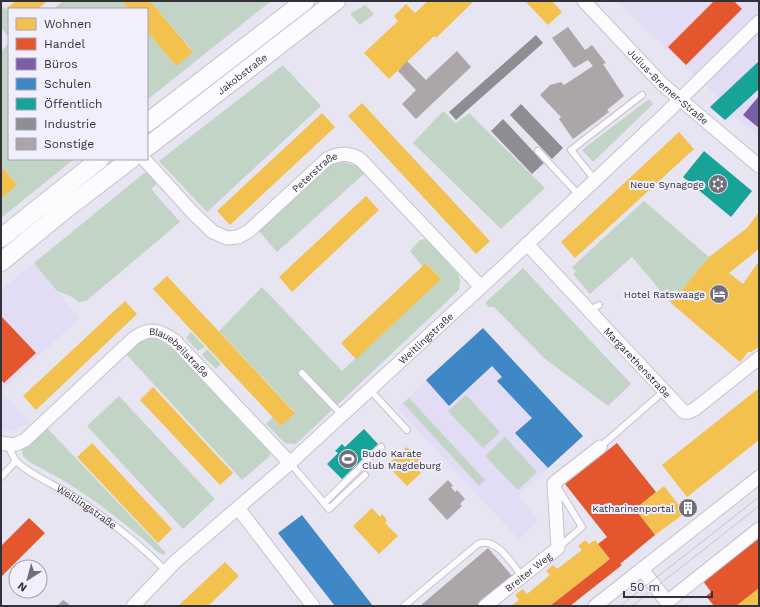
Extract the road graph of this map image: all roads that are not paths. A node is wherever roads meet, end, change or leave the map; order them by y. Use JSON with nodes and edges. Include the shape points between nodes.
{"nodes":[{"id":1,"x":305,"y":1,"type":"edge"},
{"id":2,"x":336,"y":1,"type":"edge"},
{"id":3,"x":584,"y":1,"type":"edge"},
{"id":4,"x":759,"y":22,"type":"edge"},
{"id":5,"x":642,"y":95,"type":"dead end"},
{"id":6,"x":680,"y":100,"type":"junction"},
{"id":7,"x":148,"y":122,"type":"edge"},
{"id":8,"x":148,"y":146,"type":"edge"},
{"id":9,"x":538,"y":151,"type":"dead end"},
{"id":10,"x":99,"y":160,"type":"edge"},
{"id":11,"x":130,"y":160,"type":"edge"},
{"id":12,"x":145,"y":160,"type":"edge"},
{"id":13,"x":759,"y":166,"type":"edge"},
{"id":14,"x":595,"y":180,"type":"junction"},
{"id":15,"x":579,"y":195,"type":"junction"},
{"id":16,"x":1,"y":238,"type":"edge"},
{"id":17,"x":527,"y":244,"type":"junction"},
{"id":18,"x":1,"y":262,"type":"edge"},
{"id":19,"x":481,"y":287,"type":"junction"},
{"id":20,"x":759,"y":358,"type":"edge"},
{"id":21,"x":302,"y":373,"type":"dead end"},
{"id":22,"x":370,"y":390,"type":"junction"},
{"id":23,"x":664,"y":391,"type":"junction"},
{"id":24,"x":342,"y":415,"type":"junction"},
{"id":25,"x":407,"y":430,"type":"dead end"},
{"id":26,"x":5,"y":444,"type":"edge"},
{"id":27,"x":600,"y":446,"type":"joint"},
{"id":28,"x":381,"y":447,"type":"dead end"},
{"id":29,"x":16,"y":461,"type":"junction"},
{"id":30,"x":290,"y":463,"type":"junction"},
{"id":31,"x":365,"y":475,"type":"dead end"},
{"id":32,"x":1,"y":477,"type":"edge"},
{"id":33,"x":759,"y":477,"type":"edge"},
{"id":34,"x":554,"y":483,"type":"junction"},
{"id":35,"x":324,"y":503,"type":"junction"},
{"id":36,"x":238,"y":508,"type":"junction"},
{"id":37,"x":756,"y":534,"type":"edge"},
{"id":38,"x":558,"y":548,"type":"junction"},
{"id":39,"x":642,"y":569,"type":"junction"},
{"id":40,"x":166,"y":571,"type":"junction"},
{"id":41,"x":522,"y":576,"type":"junction"},
{"id":42,"x":667,"y":604,"type":"edge"},
{"id":43,"x":133,"y":606,"type":"edge"},
{"id":44,"x":313,"y":606,"type":"edge"},
{"id":45,"x":404,"y":606,"type":"edge"},
{"id":46,"x":485,"y":606,"type":"edge"},
{"id":47,"x":595,"y":606,"type":"edge"}],
"edges":[{"from":1,"to":7,"type":"street","name":"Jakobstraße"},
{"from":2,"to":8,"type":"street","name":"Jakobstraße"},
{"from":3,"to":6,"type":"street","name":"Julius-Bremer-Straße"},
{"from":4,"to":6,"type":"street","name":"Weitlingstraße"},
{"from":5,"to":14,"type":"lane","via":[[571,150]]},
{"from":6,"to":13,"type":"street","name":"Julius-Bremer-Straße"},
{"from":6,"to":14,"type":"street","name":"Weitlingstraße"},
{"from":9,"to":15,"type":"lane"},
{"from":10,"to":16,"type":"street"},
{"from":11,"to":18,"type":"street"},
{"from":12,"to":19,"type":"street","name":"Peterstraße","via":[[206,226],[227,238],[238,237],[249,231],[327,159],[337,155],[351,155],[362,160]]},
{"from":14,"to":15,"type":"street","name":"Weitlingstraße"},
{"from":15,"to":17,"type":"street","name":"Weitlingstraße"},
{"from":17,"to":19,"type":"street","name":"Weitlingstraße"},
{"from":17,"to":23,"type":"street","name":"Margarethenstraße","via":[[594,308]]},
{"from":19,"to":22,"type":"street","name":"Weitlingstraße"},
{"from":20,"to":23,"type":"street","name":"Margarethenstraße","via":[[692,411],[681,410]]},
{"from":21,"to":24,"type":"lane"},
{"from":22,"to":24,"type":"street","name":"Weitlingstraße"},
{"from":22,"to":25,"type":"lane"},
{"from":23,"to":27,"type":"lane"},
{"from":24,"to":30,"type":"street","name":"Weitlingstraße"},
{"from":26,"to":29,"type":"lane","name":"Weitlingstraße"},
{"from":26,"to":30,"type":"street","name":"Blauebeilstraße","via":[[20,443],[30,437],[134,338],[150,330],[176,341]]},
{"from":27,"to":34,"type":"street"},
{"from":28,"to":35,"type":"lane"},
{"from":29,"to":32,"type":"lane"},
{"from":29,"to":40,"type":"lane","name":"Weitlingstraße","via":[[106,518]]},
{"from":30,"to":35,"type":"lane"},
{"from":30,"to":36,"type":"street","name":"Weitlingstraße"},
{"from":31,"to":35,"type":"lane","via":[[329,509]]},
{"from":33,"to":39,"type":"street"},
{"from":34,"to":38,"type":"street","name":"Breiter Weg"},
{"from":34,"to":38,"type":"lane","via":[[582,527]]},
{"from":36,"to":40,"type":"street","name":"Weitlingstraße"},
{"from":36,"to":44,"type":"street"},
{"from":37,"to":42,"type":"street"},
{"from":38,"to":41,"type":"street","name":"Breiter Weg"},
{"from":39,"to":42,"type":"street"},
{"from":39,"to":47,"type":"street"},
{"from":40,"to":43,"type":"street","name":"Weitlingstraße"},
{"from":41,"to":45,"type":"lane","via":[[496,547],[491,543],[482,542]]},
{"from":41,"to":46,"type":"street","name":"Breiter Weg"}]}
